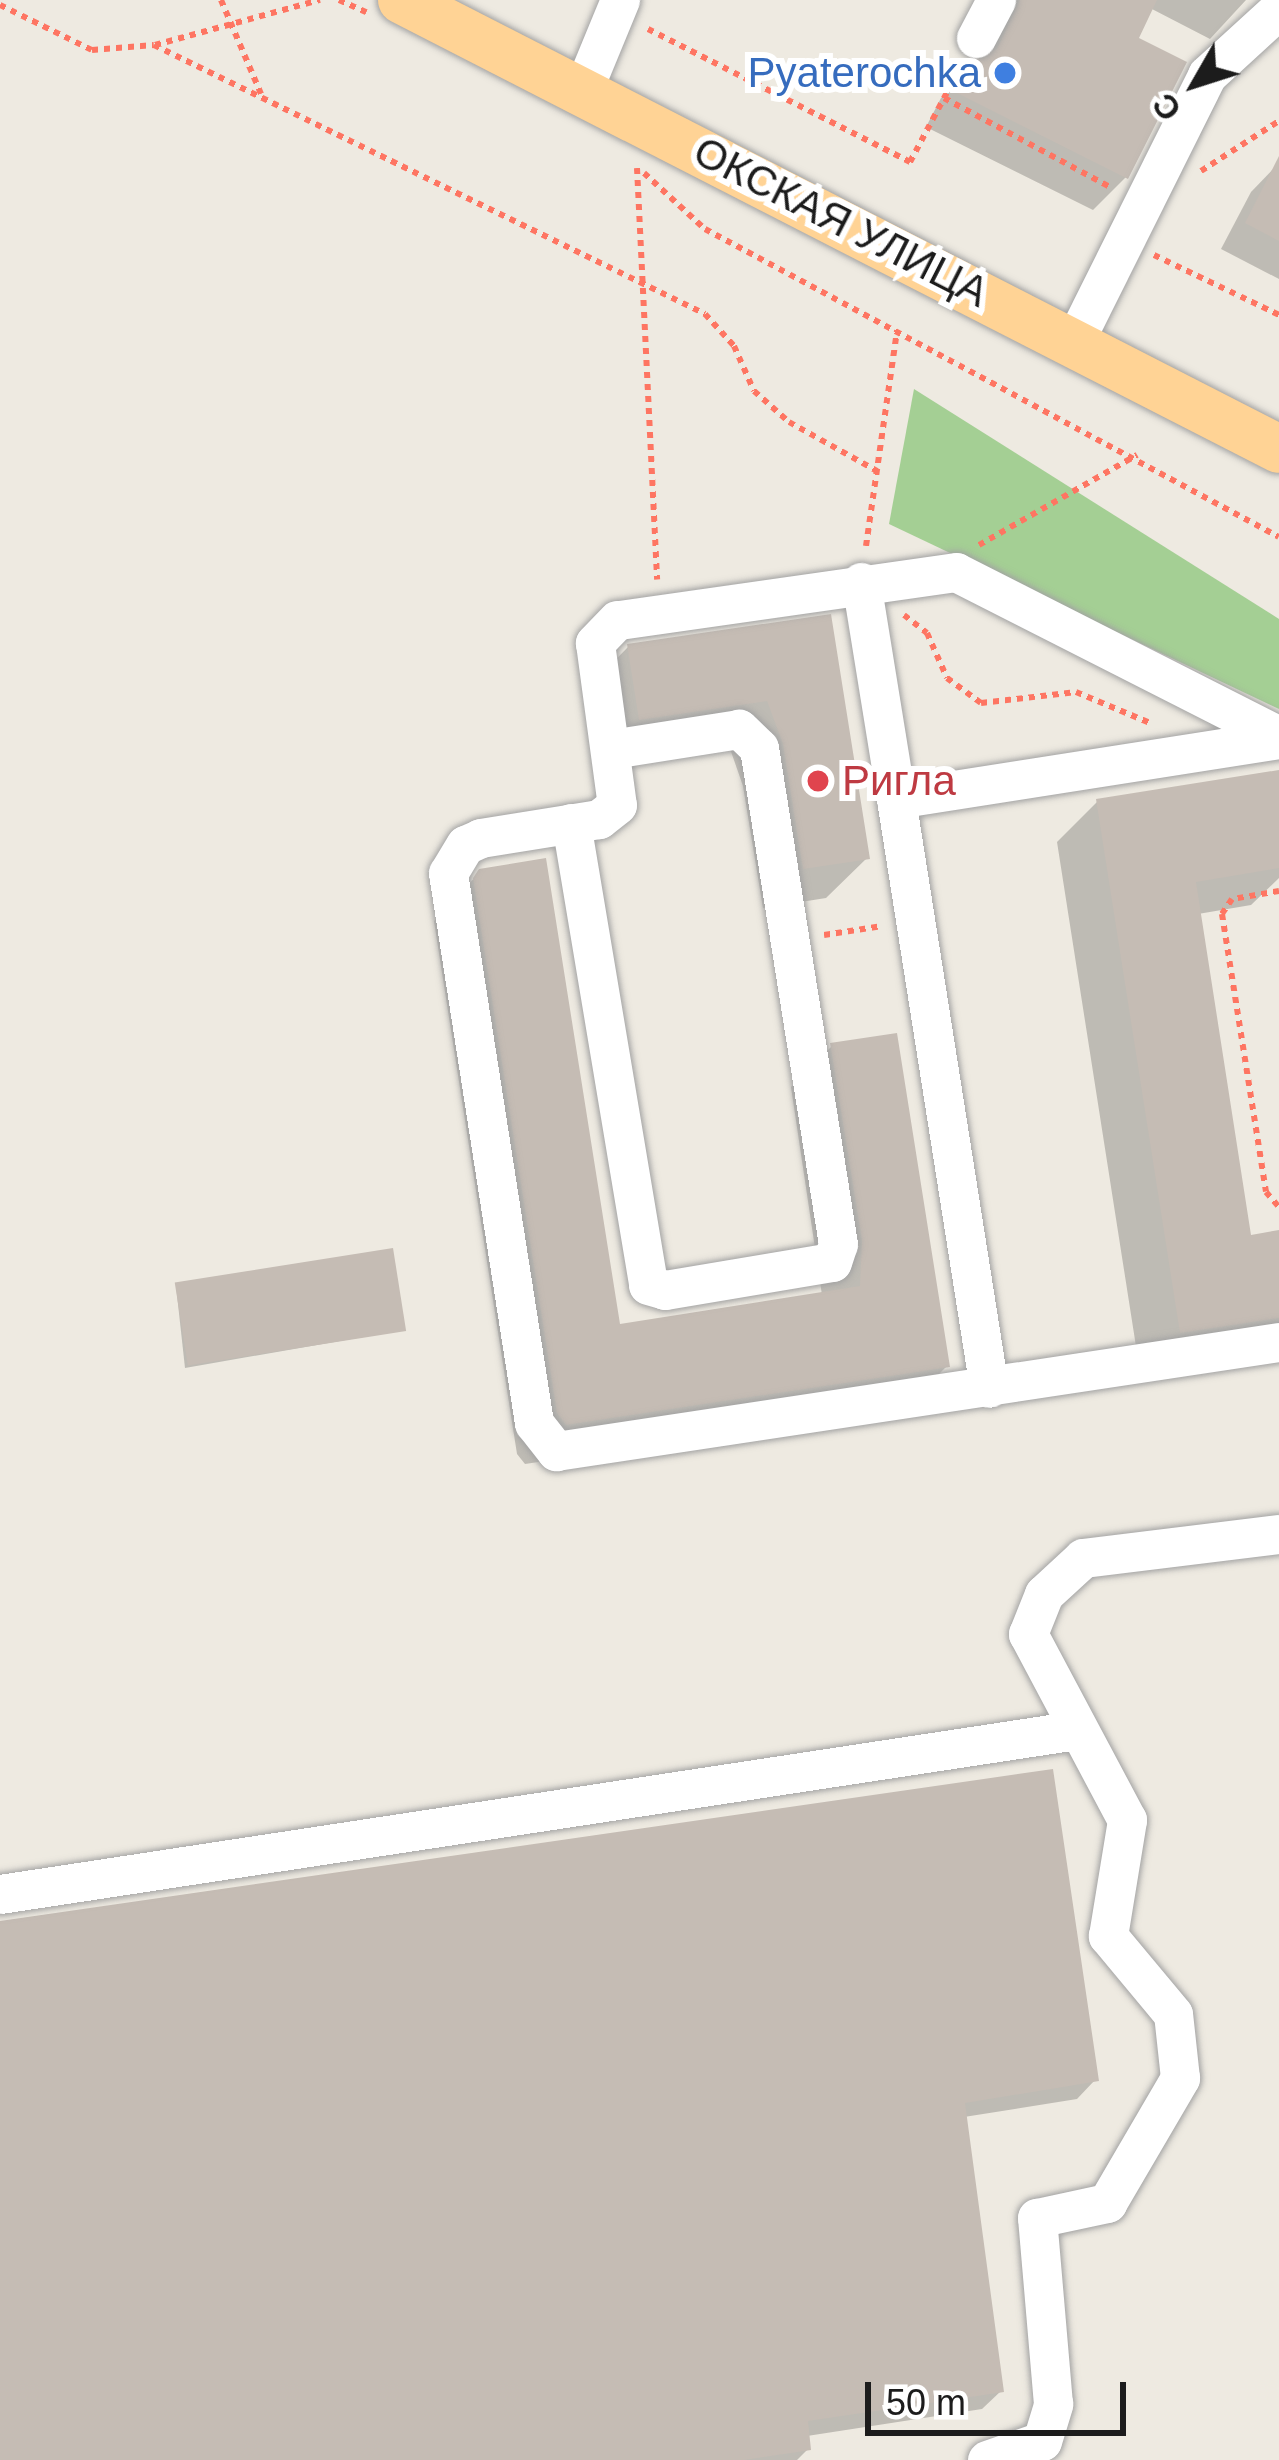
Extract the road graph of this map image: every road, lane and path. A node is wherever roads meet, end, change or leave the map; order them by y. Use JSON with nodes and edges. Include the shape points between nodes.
{"nodes":[{"id":1,"x":220,"y":0,"type":"edge"},
{"id":2,"x":320,"y":0,"type":"edge"},
{"id":3,"x":401,"y":0,"type":"edge"},
{"id":4,"x":996,"y":0,"type":"edge"},
{"id":5,"x":0,"y":4,"type":"edge"},
{"id":6,"x":617,"y":6,"type":"edge"},
{"id":7,"x":1279,"y":9,"type":"edge"},
{"id":8,"x":231,"y":24,"type":"junction"},
{"id":9,"x":976,"y":38,"type":"joint"},
{"id":10,"x":154,"y":45,"type":"junction"},
{"id":11,"x":582,"y":92,"type":"junction"},
{"id":12,"x":262,"y":98,"type":"junction"},
{"id":13,"x":944,"y":98,"type":"junction"},
{"id":14,"x":1279,"y":122,"type":"edge"},
{"id":15,"x":637,"y":167,"type":"dead end"},
{"id":16,"x":1110,"y":170,"type":"dead end"},
{"id":17,"x":1198,"y":173,"type":"dead end"},
{"id":18,"x":1103,"y":183,"type":"junction"},
{"id":19,"x":1142,"y":203,"type":"junction"},
{"id":20,"x":1124,"y":241,"type":"junction"},
{"id":21,"x":643,"y":282,"type":"junction"},
{"id":22,"x":1279,"y":315,"type":"edge"},
{"id":23,"x":1075,"y":340,"type":"junction"},
{"id":24,"x":1279,"y":449,"type":"edge"},
{"id":25,"x":1137,"y":455,"type":"junction"},
{"id":26,"x":877,"y":471,"type":"junction"},
{"id":27,"x":1279,"y":537,"type":"edge"},
{"id":28,"x":932,"y":571,"type":"junction"},
{"id":29,"x":863,"y":589,"type":"junction"},
{"id":30,"x":658,"y":614,"type":"junction"},
{"id":31,"x":1279,"y":738,"type":"edge"},
{"id":32,"x":611,"y":749,"type":"junction"},
{"id":33,"x":1200,"y":752,"type":"junction"},
{"id":34,"x":896,"y":799,"type":"junction"},
{"id":35,"x":571,"y":823,"type":"junction"},
{"id":36,"x":1279,"y":891,"type":"edge"},
{"id":37,"x":915,"y":921,"type":"junction"},
{"id":38,"x":805,"y":938,"type":"dead end"},
{"id":39,"x":1279,"y":1207,"type":"edge"},
{"id":40,"x":1279,"y":1342,"type":"edge"},
{"id":41,"x":988,"y":1388,"type":"junction"},
{"id":42,"x":1279,"y":1534,"type":"edge"},
{"id":43,"x":1077,"y":1730,"type":"junction"},
{"id":44,"x":0,"y":1894,"type":"edge"},
{"id":45,"x":987,"y":2460,"type":"edge"}],
"edges":[{"from":1,"to":8,"type":"path"},
{"from":2,"to":8,"type":"path"},
{"from":3,"to":11,"type":"main road","name":"ОКСКАЯ УЛИЦА"},
{"from":4,"to":9,"type":"lane"},
{"from":5,"to":10,"type":"path","via":[[92,50]]},
{"from":6,"to":11,"type":"lane"},
{"from":6,"to":13,"type":"path","via":[[910,162]]},
{"from":7,"to":19,"type":"lane","via":[[1207,75]]},
{"from":8,"to":10,"type":"path"},
{"from":8,"to":12,"type":"path"},
{"from":9,"to":13,"type":"path"},
{"from":10,"to":12,"type":"path"},
{"from":11,"to":23,"type":"main road","name":"ОКСКАЯ УЛИЦА"},
{"from":12,"to":21,"type":"path"},
{"from":13,"to":18,"type":"path"},
{"from":14,"to":17,"type":"path"},
{"from":15,"to":21,"type":"path"},
{"from":16,"to":18,"type":"path"},
{"from":18,"to":19,"type":"path"},
{"from":19,"to":20,"type":"lane"},
{"from":20,"to":22,"type":"path"},
{"from":20,"to":23,"type":"lane"},
{"from":21,"to":26,"type":"path","via":[[705,314],[734,346],[754,391],[789,422]]},
{"from":21,"to":30,"type":"path"},
{"from":23,"to":24,"type":"main road","name":"ОКСКАЯ УЛИЦА"},
{"from":25,"to":26,"type":"path","via":[[897,330]]},
{"from":25,"to":27,"type":"path"},
{"from":25,"to":28,"type":"path"},
{"from":26,"to":29,"type":"path"},
{"from":28,"to":29,"type":"lane"},
{"from":28,"to":31,"type":"lane","via":[[969,576]]},
{"from":29,"to":30,"type":"lane"},
{"from":29,"to":33,"type":"path","via":[[927,633],[947,678],[964,694],[1001,704],[1091,694]]},
{"from":29,"to":34,"type":"lane"},
{"from":30,"to":32,"type":"lane","via":[[606,625]]},
{"from":31,"to":33,"type":"lane"},
{"from":32,"to":35,"type":"lane","via":[[617,805],[598,819]]},
{"from":32,"to":35,"type":"lane","via":[[739,729],[755,738],[838,1244],[832,1262],[664,1290],[648,1285]]},
{"from":33,"to":34,"type":"lane"},
{"from":34,"to":37,"type":"lane"},
{"from":35,"to":41,"type":"lane","via":[[465,844],[448,872],[538,1436],[569,1453]]},
{"from":36,"to":39,"type":"path","via":[[1232,899],[1222,914],[1267,1192]]},
{"from":37,"to":38,"type":"path"},
{"from":37,"to":41,"type":"lane"},
{"from":40,"to":41,"type":"lane"},
{"from":42,"to":43,"type":"lane","via":[[1083,1558],[1044,1594],[1028,1634]]},
{"from":43,"to":44,"type":"lane"},
{"from":43,"to":45,"type":"lane","via":[[1127,1820],[1108,1936],[1173,2014],[1180,2078],[1107,2203],[1037,2218],[1053,2404],[1042,2441]]}]}
